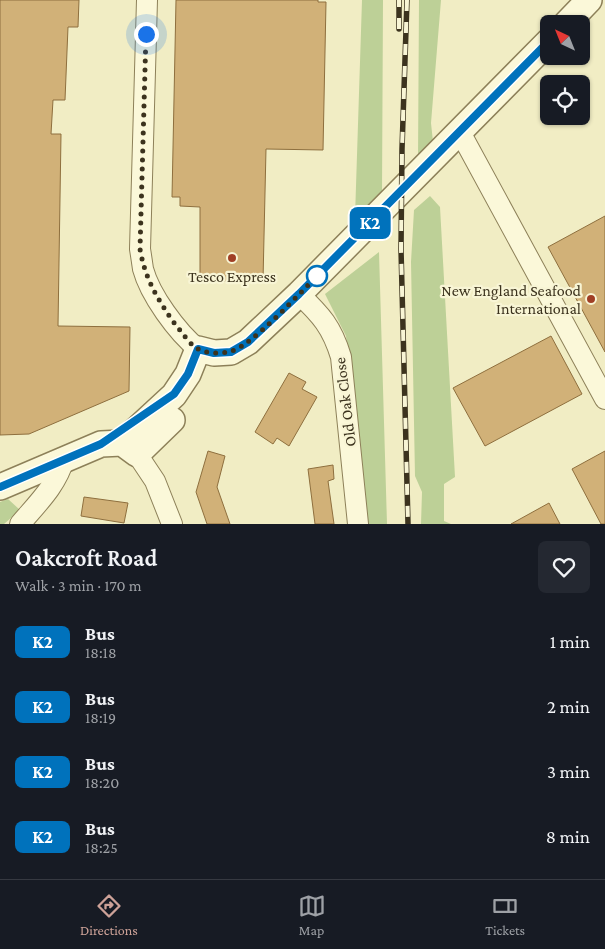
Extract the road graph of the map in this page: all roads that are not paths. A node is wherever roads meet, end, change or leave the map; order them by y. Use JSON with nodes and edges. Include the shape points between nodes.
{"nodes":[{"id":1,"x":147,"y":0,"type":"edge"},
{"id":2,"x":589,"y":0,"type":"edge"},
{"id":3,"x":575,"y":15,"type":"edge"},
{"id":4,"x":540,"y":50,"type":"edge"},
{"id":5,"x":460,"y":132,"type":"junction"},
{"id":6,"x":299,"y":294,"type":"junction"},
{"id":7,"x":206,"y":351,"type":"junction"},
{"id":8,"x":605,"y":398,"type":"edge"},
{"id":9,"x":130,"y":448,"type":"junction"},
{"id":10,"x":64,"y":459,"type":"junction"},
{"id":11,"x":0,"y":487,"type":"edge"},
{"id":12,"x":20,"y":524,"type":"edge"},
{"id":13,"x":172,"y":524,"type":"edge"},
{"id":14,"x":358,"y":524,"type":"edge"}],
"edges":[{"from":1,"to":7,"type":"street","via":[[140,249],[143,268],[151,287],[176,325],[190,342]]},
{"from":2,"to":3,"type":"street"},
{"from":4,"to":5,"type":"street"},
{"from":5,"to":6,"type":"street"},
{"from":5,"to":8,"type":"street"},
{"from":6,"to":7,"type":"street","via":[[248,342],[231,352]]},
{"from":6,"to":14,"type":"street","name":"Old Oak Close","via":[[324,318],[341,357]]},
{"from":7,"to":9,"type":"street","via":[[199,384],[185,406]]},
{"from":9,"to":10,"type":"street","via":[[101,444]]},
{"from":9,"to":13,"type":"street","via":[[155,481]]},
{"from":10,"to":11,"type":"street"},
{"from":10,"to":12,"type":"street","via":[[51,488]]}]}
